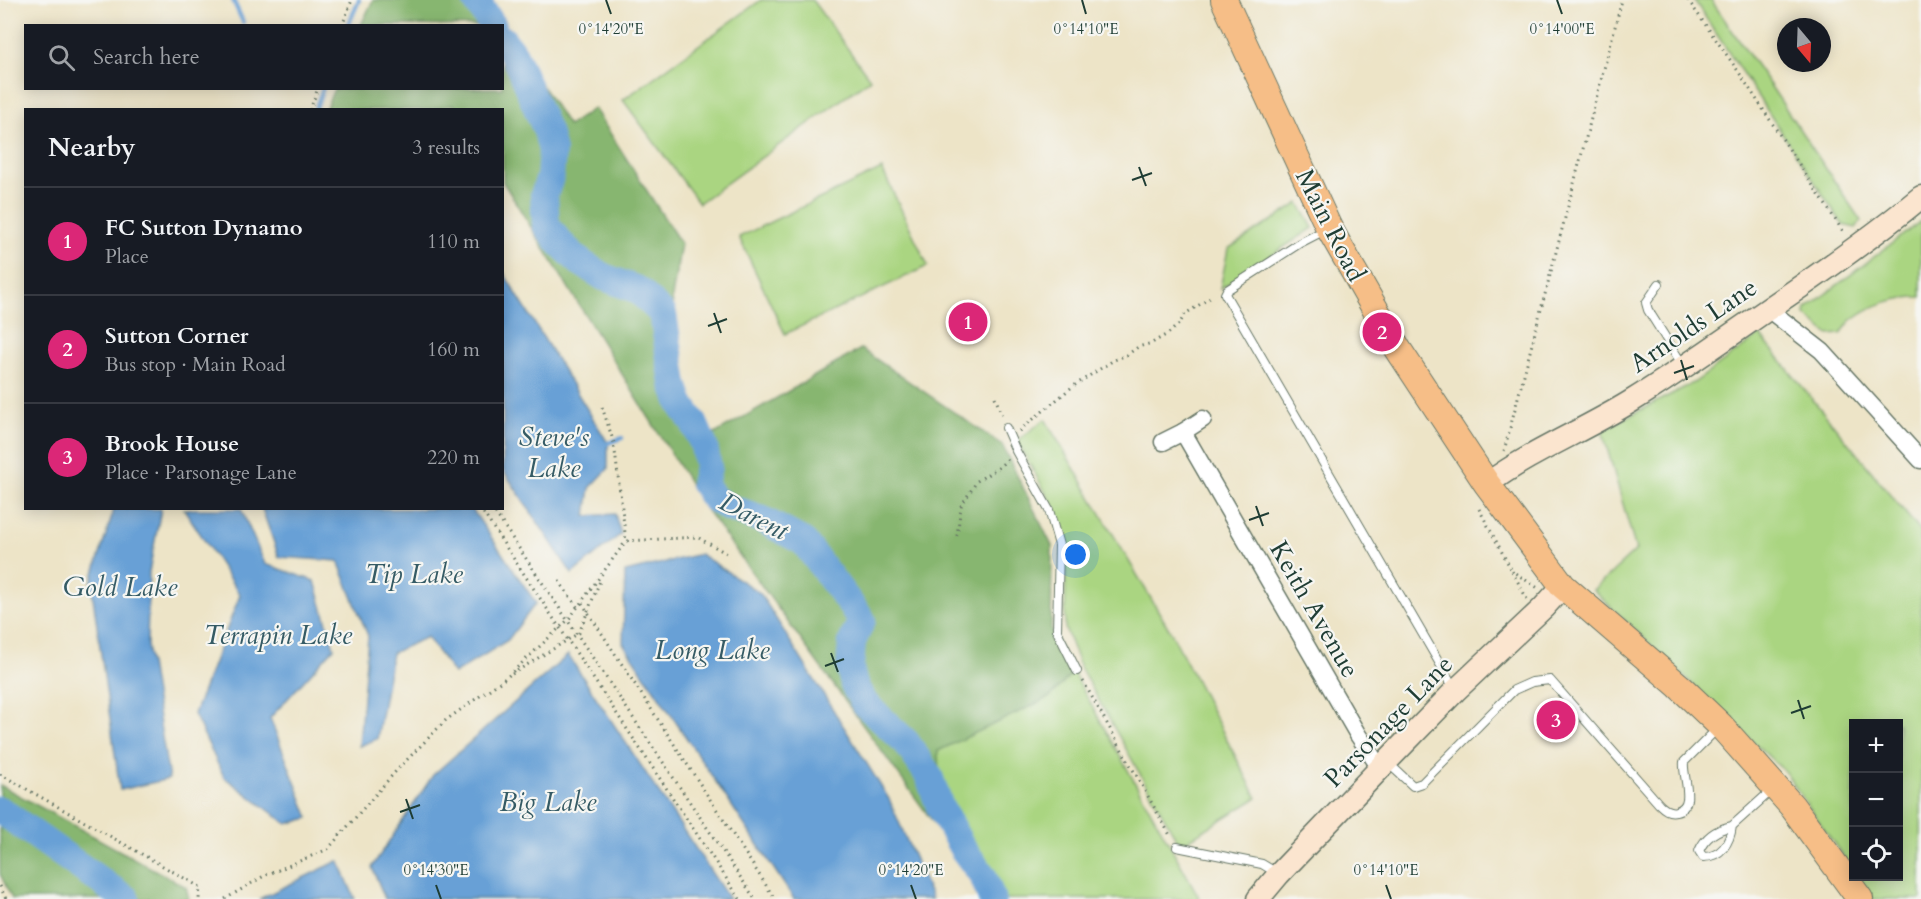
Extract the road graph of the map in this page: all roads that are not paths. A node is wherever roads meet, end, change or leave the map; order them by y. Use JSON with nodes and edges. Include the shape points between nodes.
{"nodes":[{"id":1,"x":1224,"y":0,"type":"edge"},
{"id":2,"x":1921,"y":197,"type":"edge"},
{"id":3,"x":1329,"y":228,"type":"junction"},
{"id":4,"x":1659,"y":284,"type":"dead end"},
{"id":5,"x":1768,"y":309,"type":"junction"},
{"id":6,"x":1684,"y":367,"type":"junction"},
{"id":7,"x":1203,"y":419,"type":"dead end"},
{"id":8,"x":1006,"y":428,"type":"road end"},
{"id":9,"x":1183,"y":432,"type":"junction"},
{"id":10,"x":1163,"y":442,"type":"dead end"},
{"id":11,"x":1921,"y":460,"type":"edge"},
{"id":12,"x":1487,"y":484,"type":"junction"},
{"id":13,"x":1563,"y":586,"type":"junction"},
{"id":14,"x":1077,"y":671,"type":"road end"},
{"id":15,"x":1455,"y":691,"type":"junction"},
{"id":16,"x":1720,"y":726,"type":"junction"},
{"id":17,"x":1384,"y":764,"type":"junction"},
{"id":18,"x":1775,"y":787,"type":"junction"},
{"id":19,"x":1732,"y":826,"type":"dead end"},
{"id":20,"x":1177,"y":847,"type":"road end"},
{"id":21,"x":1279,"y":874,"type":"junction"},
{"id":22,"x":1258,"y":899,"type":"edge"},
{"id":23,"x":1860,"y":899,"type":"edge"}],
"edges":[{"from":1,"to":3,"type":"main road","name":"Main Road"},
{"from":2,"to":5,"type":"street","name":"Arnolds Lane"},
{"from":3,"to":12,"type":"main road","name":"Main Road","via":[[1398,349]]},
{"from":3,"to":15,"type":"lane","via":[[1225,294]]},
{"from":4,"to":6,"type":"lane","via":[[1646,303],[1648,310]]},
{"from":5,"to":6,"type":"street","name":"Arnolds Lane"},
{"from":5,"to":11,"type":"street","via":[[1822,351]]},
{"from":6,"to":12,"type":"street","name":"Arnolds Lane","via":[[1627,404],[1524,458]]},
{"from":7,"to":9,"type":"street"},
{"from":8,"to":14,"type":"lane","via":[[1049,510],[1059,545],[1057,631]]},
{"from":9,"to":10,"type":"street"},
{"from":9,"to":17,"type":"street","name":"Keith Avenue","via":[[1358,735],[1374,759]]},
{"from":12,"to":13,"type":"main road","name":"Main Road"},
{"from":13,"to":15,"type":"street","name":"Parsonage Lane"},
{"from":13,"to":16,"type":"main road","name":"Main Road"},
{"from":15,"to":17,"type":"street","name":"Parsonage Lane"},
{"from":16,"to":17,"type":"lane","via":[[1684,762],[1688,800],[1686,806],[1673,812],[1659,804],[1550,680],[1514,690],[1422,783],[1413,786]]},
{"from":16,"to":18,"type":"main road","name":"Main Road"},
{"from":17,"to":21,"type":"street","name":"Parsonage Lane"},
{"from":18,"to":19,"type":"lane"},
{"from":18,"to":23,"type":"main road","name":"Main Road"},
{"from":20,"to":21,"type":"lane","via":[[1262,864]]},
{"from":21,"to":22,"type":"street","name":"Parsonage Lane"}]}
